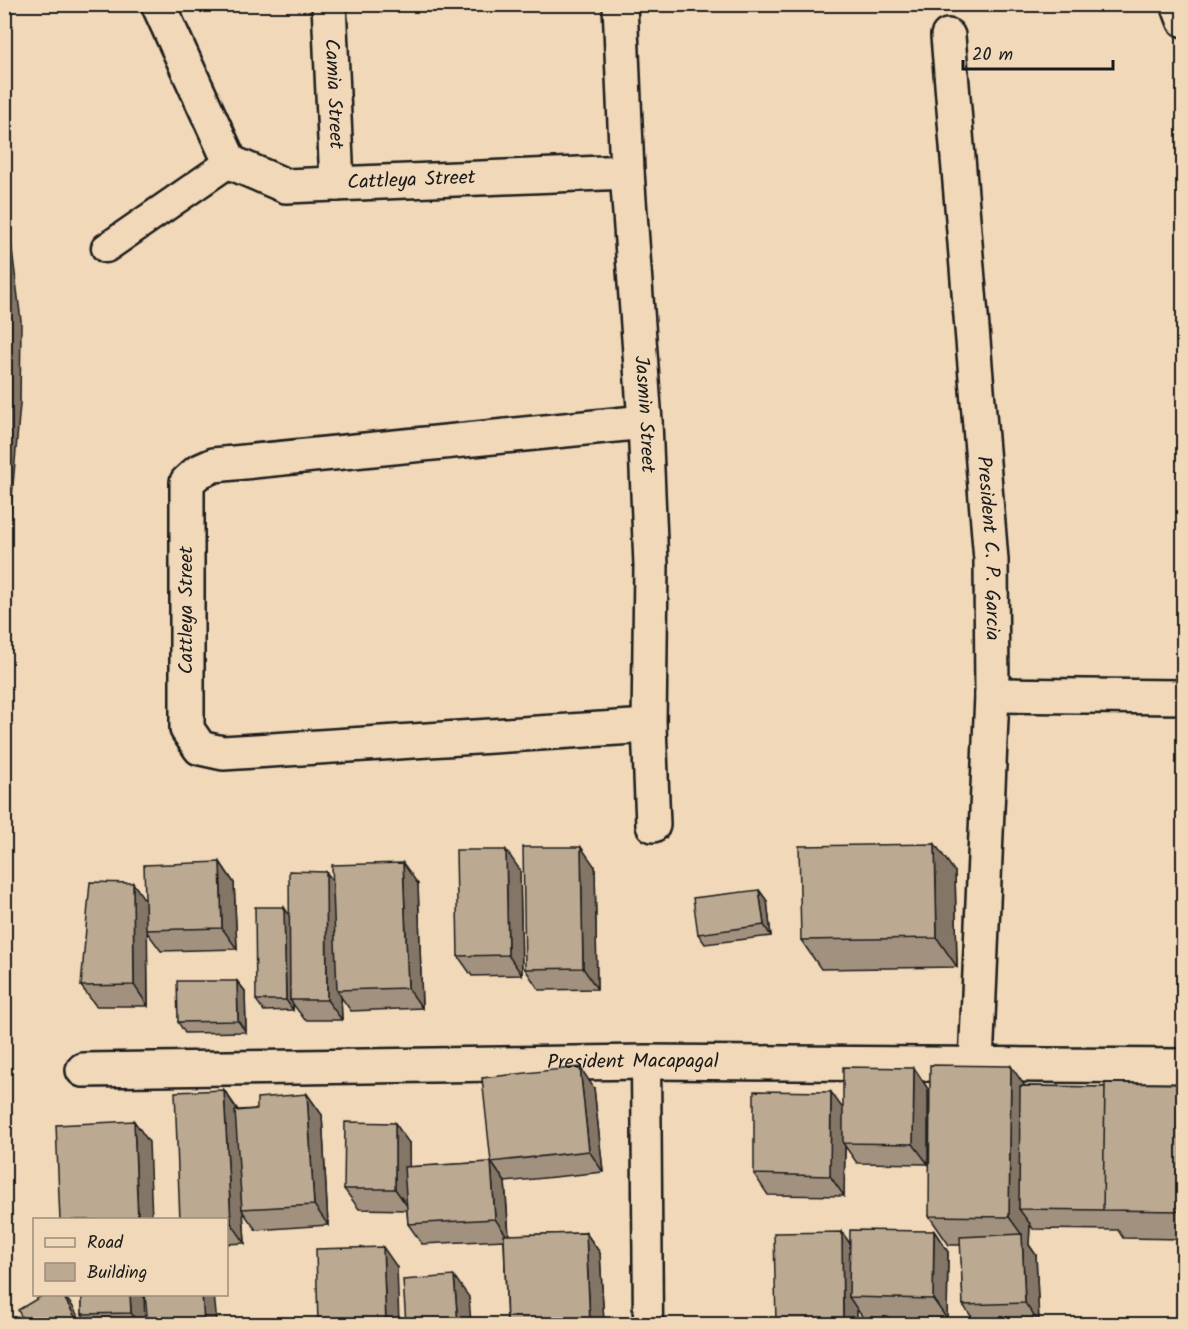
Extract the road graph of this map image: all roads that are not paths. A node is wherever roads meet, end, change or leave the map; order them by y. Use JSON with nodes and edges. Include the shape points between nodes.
{"nodes":[{"id":1,"x":158,"y":4,"type":"edge"},
{"id":2,"x":329,"y":4,"type":"edge"},
{"id":3,"x":620,"y":4,"type":"edge"},
{"id":4,"x":1178,"y":4,"type":"edge"},
{"id":5,"x":1184,"y":20,"type":"edge"},
{"id":6,"x":948,"y":36,"type":"dead end"},
{"id":7,"x":230,"y":162,"type":"junction"},
{"id":8,"x":627,"y":172,"type":"junction"},
{"id":9,"x":337,"y":184,"type":"junction"},
{"id":10,"x":106,"y":248,"type":"dead end"},
{"id":11,"x":645,"y":422,"type":"junction"},
{"id":12,"x":992,"y":695,"type":"junction"},
{"id":13,"x":1184,"y":697,"type":"edge"},
{"id":14,"x":649,"y":726,"type":"junction"},
{"id":15,"x":653,"y":825,"type":"dead end"},
{"id":16,"x":646,"y":1062,"type":"junction"},
{"id":17,"x":976,"y":1064,"type":"junction"},
{"id":18,"x":1184,"y":1066,"type":"edge"},
{"id":19,"x":83,"y":1070,"type":"dead end"},
{"id":20,"x":648,"y":1324,"type":"edge"}],
"edges":[{"from":1,"to":7,"type":"street"},
{"from":2,"to":9,"type":"street","name":"Camia Street"},
{"from":3,"to":8,"type":"street","name":"Jasmin Street"},
{"from":4,"to":5,"type":"street"},
{"from":6,"to":12,"type":"street","name":"President C. P. Garcia","via":[[991,560]]},
{"from":7,"to":9,"type":"street","name":"Cattleya Street","via":[[286,186]]},
{"from":7,"to":10,"type":"lane"},
{"from":8,"to":9,"type":"street","name":"Cattleya Street"},
{"from":8,"to":11,"type":"street","name":"Jasmin Street"},
{"from":11,"to":14,"type":"street","name":"Jasmin Street","via":[[651,565]]},
{"from":11,"to":14,"type":"street","name":"Cattleya Street","via":[[214,465],[198,472],[187,482],[187,729],[200,748],[223,753]]},
{"from":12,"to":13,"type":"street"},
{"from":12,"to":17,"type":"street","name":"President C. P. Garcia"},
{"from":14,"to":15,"type":"street","name":"Jasmin Street"},
{"from":16,"to":17,"type":"street","name":"President Macapagal"},
{"from":16,"to":19,"type":"street","name":"President Macapagal"},
{"from":16,"to":20,"type":"lane"},
{"from":17,"to":18,"type":"street","name":"President Macapagal"}]}
